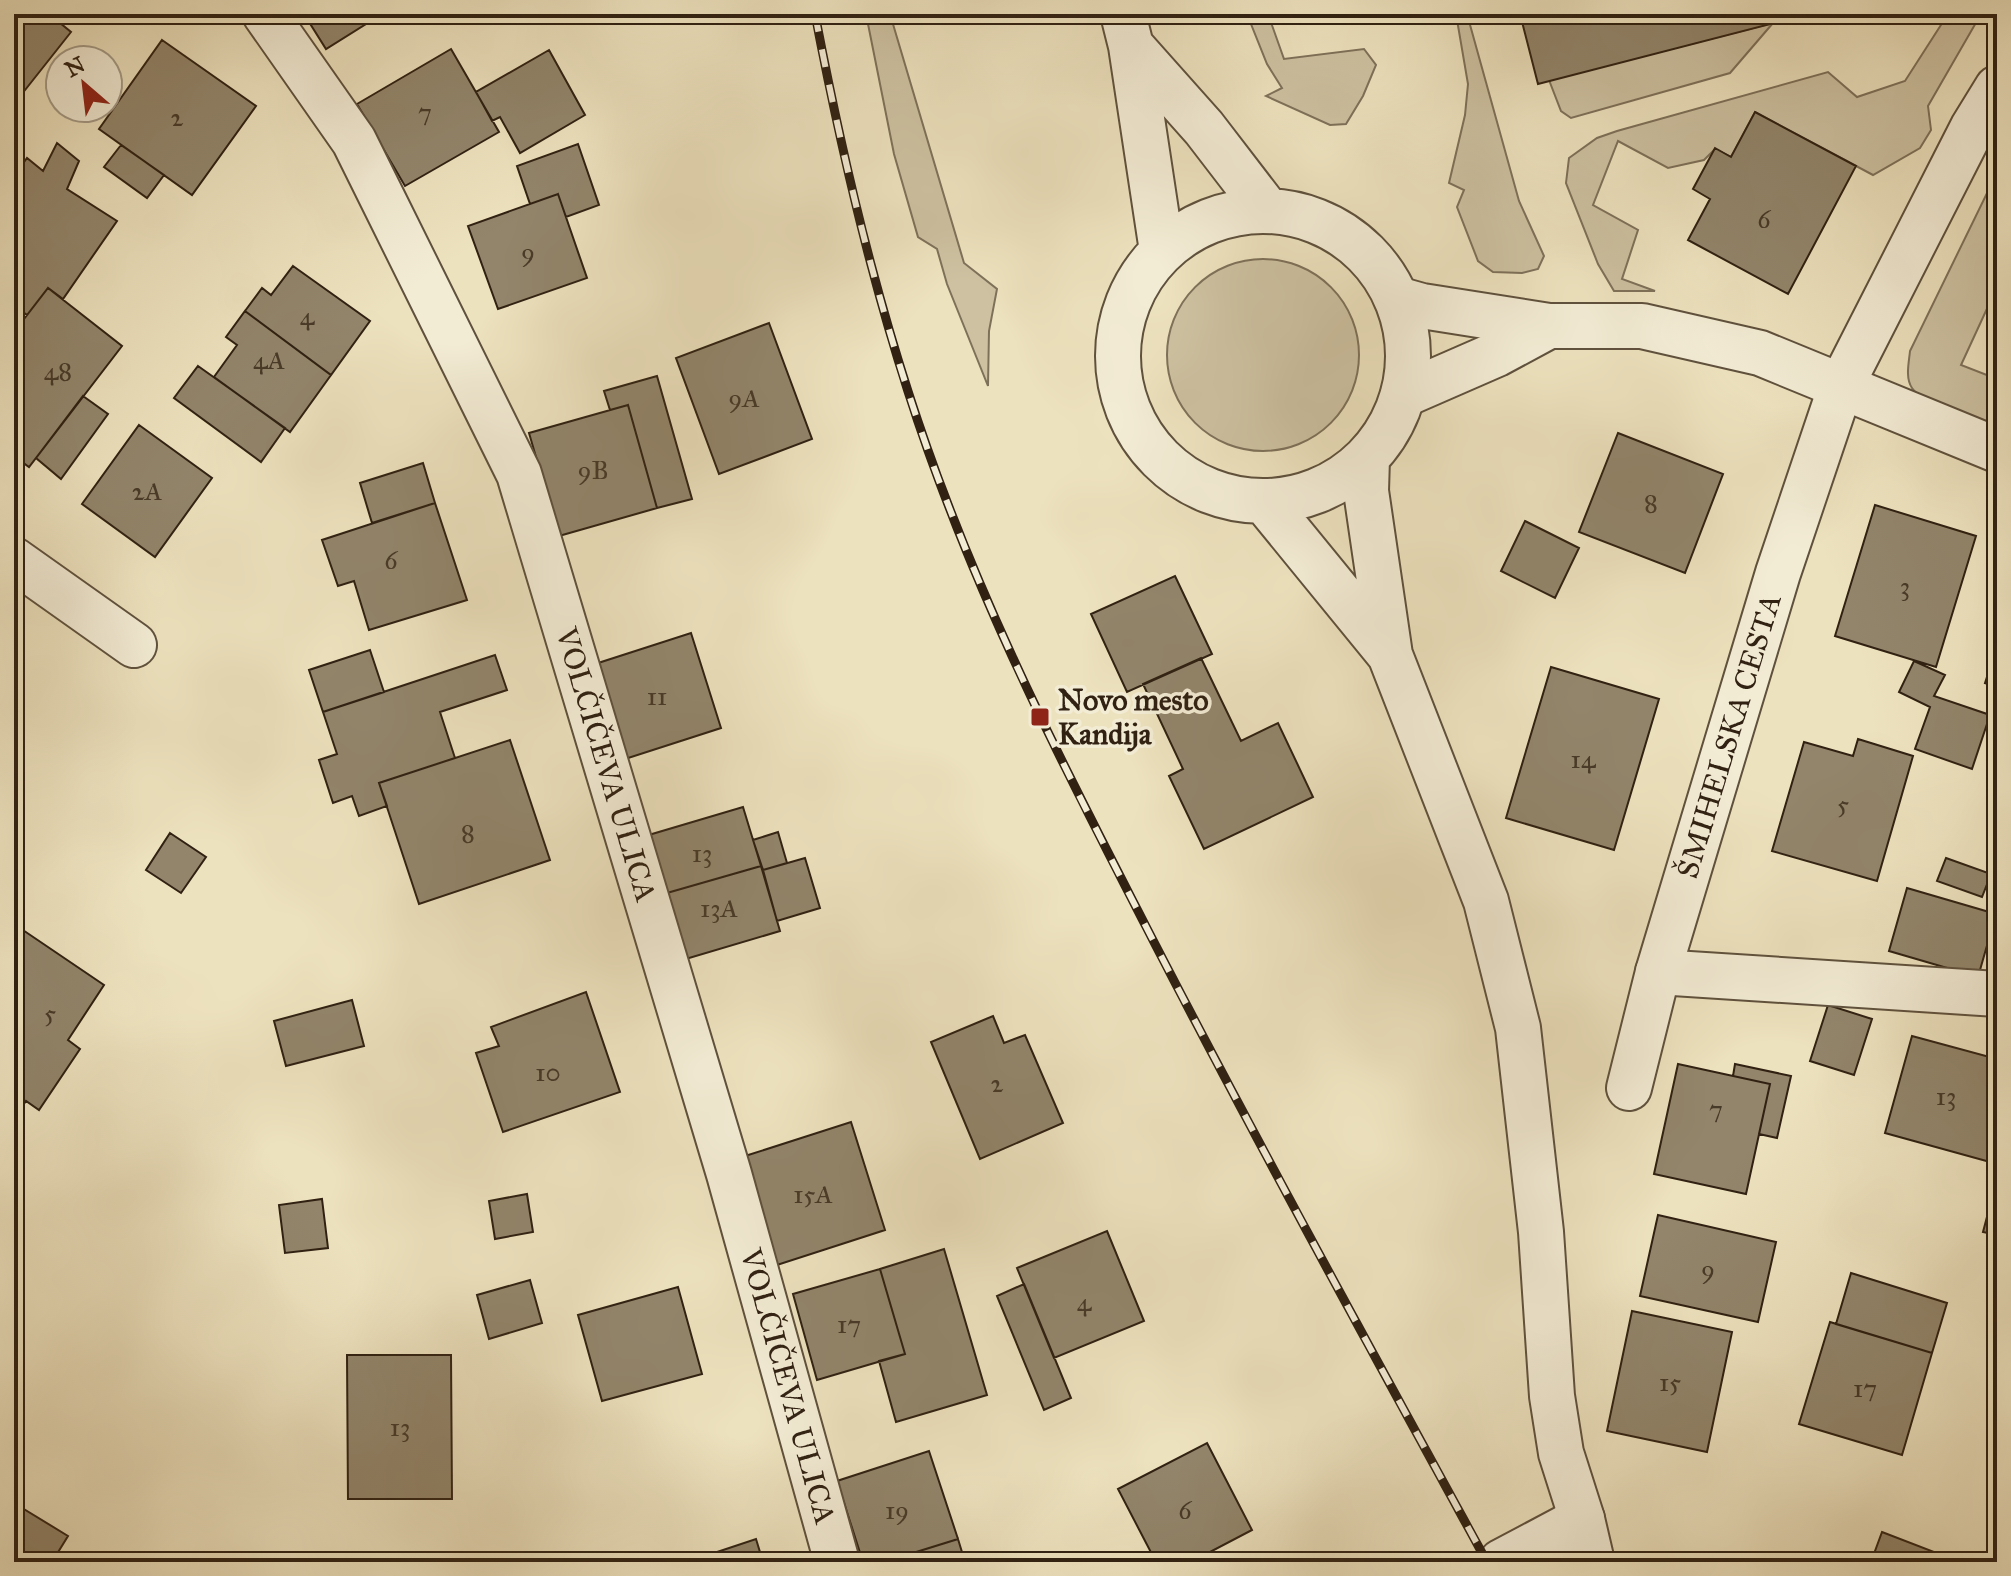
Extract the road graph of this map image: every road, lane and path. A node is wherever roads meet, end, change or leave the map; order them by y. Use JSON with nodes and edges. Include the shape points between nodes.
{"nodes":[{"id":1,"x":265,"y":14,"type":"edge"},
{"id":2,"x":1127,"y":30,"type":"edge"},
{"id":3,"x":1997,"y":88,"type":"edge"},
{"id":4,"x":1267,"y":210,"type":"junction"},
{"id":5,"x":1162,"y":251,"type":"junction"},
{"id":6,"x":1397,"y":299,"type":"junction"},
{"id":7,"x":1549,"y":326,"type":"junction"},
{"id":8,"x":1841,"y":386,"type":"junction"},
{"id":9,"x":1403,"y":395,"type":"junction"},
{"id":10,"x":1997,"y":450,"type":"edge"},
{"id":11,"x":1367,"y":458,"type":"junction"},
{"id":12,"x":1265,"y":502,"type":"junction"},
{"id":13,"x":14,"y":560,"type":"edge"},
{"id":14,"x":134,"y":645,"type":"dead end"},
{"id":15,"x":1390,"y":655,"type":"junction"},
{"id":16,"x":1658,"y":972,"type":"junction"},
{"id":17,"x":1997,"y":994,"type":"edge"},
{"id":18,"x":1629,"y":1088,"type":"dead end"},
{"id":19,"x":1582,"y":1519,"type":"junction"},
{"id":20,"x":837,"y":1562,"type":"edge"},
{"id":21,"x":1501,"y":1562,"type":"edge"},
{"id":22,"x":1592,"y":1562,"type":"edge"}],
"edges":[{"from":1,"to":20,"type":"street","name":"VOLČIČEVA ULICA","via":[[354,141],[519,474],[729,1174]]},
{"from":2,"to":4,"type":"street"},
{"from":2,"to":5,"type":"street"},
{"from":3,"to":8,"type":"street","name":"ŠMIHELSKA CESTA"},
{"from":4,"to":5,"type":"street","via":[[1211,221]]},
{"from":4,"to":6,"type":"street","via":[[1312,219],[1348,238],[1377,265]]},
{"from":5,"to":12,"type":"street","via":[[1126,305],[1117,345],[1120,387],[1134,425],[1158,458],[1190,483],[1227,498]]},
{"from":6,"to":7,"type":"street"},
{"from":6,"to":9,"type":"street","via":[[1409,347]]},
{"from":7,"to":8,"type":"street","via":[[1642,326],[1760,353]]},
{"from":7,"to":9,"type":"street"},
{"from":8,"to":10,"type":"street"},
{"from":8,"to":16,"type":"street","name":"ŠMIHELSKA CESTA","via":[[1778,573]]},
{"from":9,"to":11,"type":"street","via":[[1389,429]]},
{"from":11,"to":12,"type":"street","via":[[1320,490]]},
{"from":11,"to":15,"type":"street","via":[[1366,491]]},
{"from":12,"to":15,"type":"street"},
{"from":13,"to":14,"type":"street"},
{"from":15,"to":19,"type":"street","via":[[1486,901],[1518,1028],[1541,1232],[1552,1396],[1561,1453]]},
{"from":16,"to":17,"type":"street"},
{"from":16,"to":18,"type":"street","name":"ŠMIHELSKA CESTA"},
{"from":19,"to":21,"type":"street"},
{"from":19,"to":22,"type":"street"}]}
